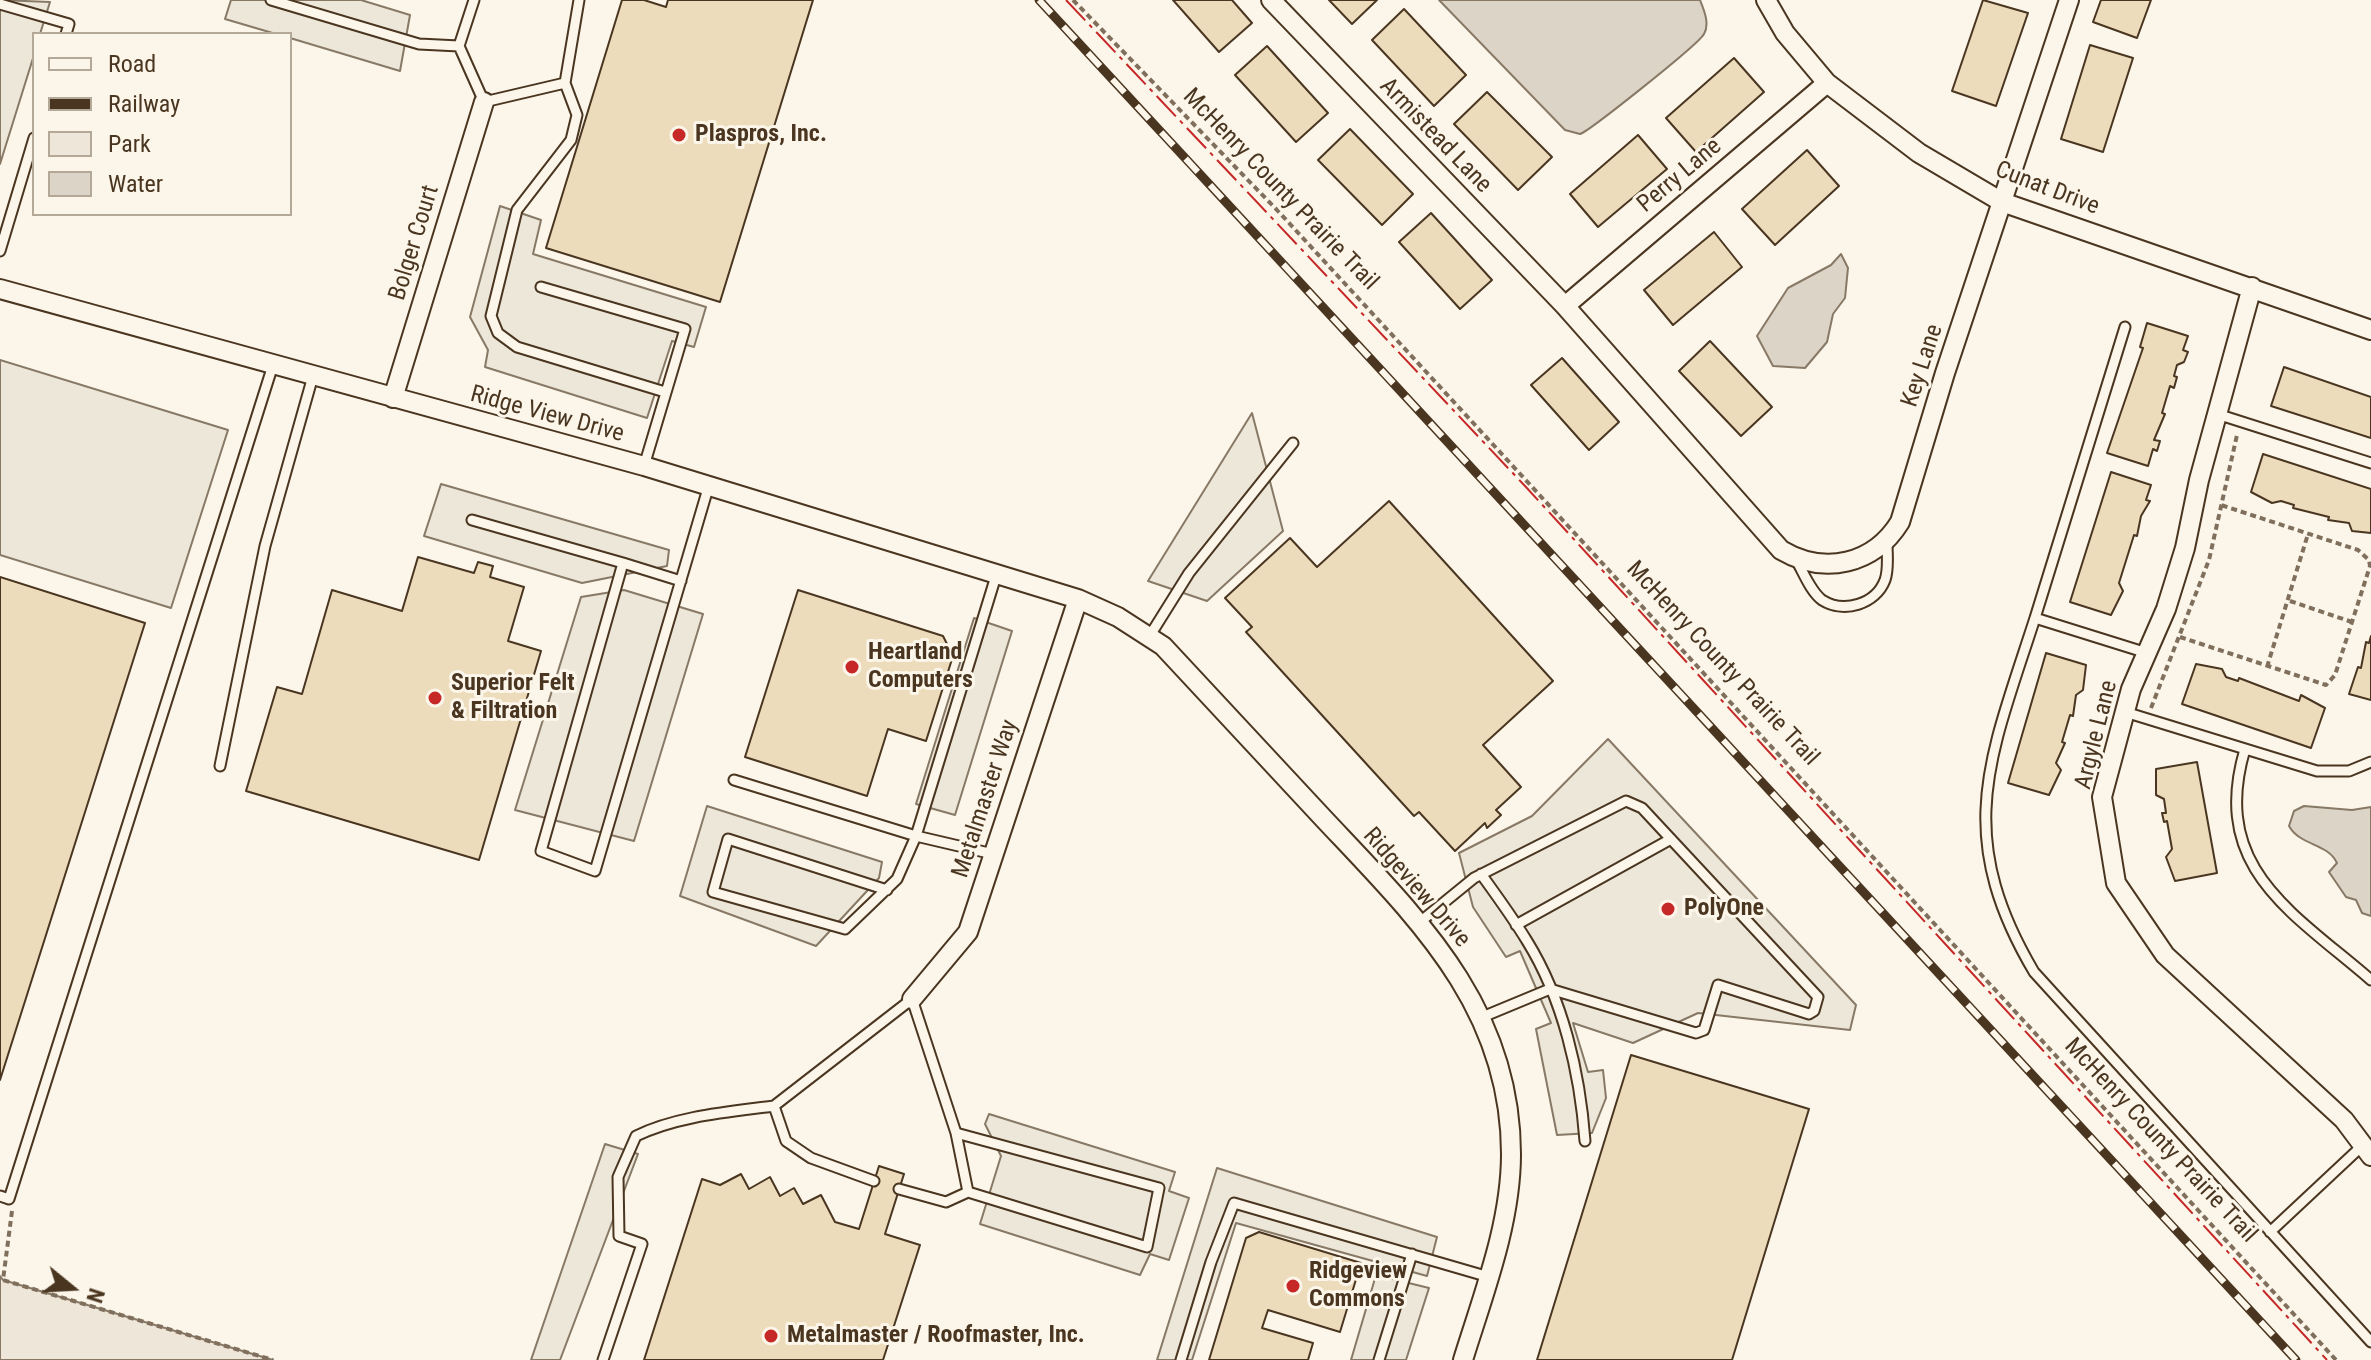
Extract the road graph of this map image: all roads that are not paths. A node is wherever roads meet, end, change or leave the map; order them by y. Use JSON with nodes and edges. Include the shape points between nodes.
{"nodes":[{"id":1,"x":271,"y":0,"type":"edge"},
{"id":2,"x":474,"y":0,"type":"edge"},
{"id":3,"x":579,"y":0,"type":"edge"},
{"id":4,"x":1271,"y":0,"type":"edge"},
{"id":5,"x":1766,"y":0,"type":"edge"},
{"id":6,"x":2069,"y":0,"type":"edge"},
{"id":7,"x":0,"y":4,"type":"edge"},
{"id":8,"x":67,"y":32,"type":"edge"},
{"id":9,"x":459,"y":46,"type":"junction"},
{"id":10,"x":565,"y":83,"type":"junction"},
{"id":11,"x":1827,"y":83,"type":"junction"},
{"id":12,"x":484,"y":102,"type":"junction"},
{"id":13,"x":32,"y":145,"type":"edge"},
{"id":14,"x":2002,"y":202,"type":"junction"},
{"id":15,"x":0,"y":251,"type":"edge"},
{"id":16,"x":541,"y":287,"type":"dead end"},
{"id":17,"x":2252,"y":287,"type":"junction"},
{"id":18,"x":0,"y":289,"type":"edge"},
{"id":19,"x":1565,"y":306,"type":"junction"},
{"id":20,"x":2125,"y":327,"type":"dead end"},
{"id":21,"x":2371,"y":330,"type":"edge"},
{"id":22,"x":273,"y":365,"type":"junction"},
{"id":23,"x":313,"y":376,"type":"junction"},
{"id":24,"x":665,"y":392,"type":"junction"},
{"id":25,"x":393,"y":398,"type":"junction"},
{"id":26,"x":2217,"y":414,"type":"junction"},
{"id":27,"x":1293,"y":443,"type":"dead end"},
{"id":28,"x":2371,"y":463,"type":"edge"},
{"id":29,"x":644,"y":466,"type":"junction"},
{"id":30,"x":709,"y":485,"type":"junction"},
{"id":31,"x":472,"y":520,"type":"dead end"},
{"id":32,"x":1887,"y":543,"type":"junction"},
{"id":33,"x":1795,"y":558,"type":"junction"},
{"id":34,"x":623,"y":563,"type":"junction"},
{"id":35,"x":996,"y":576,"type":"junction"},
{"id":36,"x":681,"y":581,"type":"junction"},
{"id":37,"x":1078,"y":599,"type":"junction"},
{"id":38,"x":2035,"y":618,"type":"junction"},
{"id":39,"x":1149,"y":637,"type":"junction"},
{"id":40,"x":2147,"y":653,"type":"junction"},
{"id":41,"x":2125,"y":712,"type":"junction"},
{"id":42,"x":2245,"y":749,"type":"junction"},
{"id":43,"x":2371,"y":762,"type":"edge"},
{"id":44,"x":220,"y":766,"type":"dead end"},
{"id":45,"x":734,"y":780,"type":"dead end"},
{"id":46,"x":916,"y":836,"type":"junction"},
{"id":47,"x":1671,"y":839,"type":"junction"},
{"id":48,"x":993,"y":854,"type":"junction"},
{"id":49,"x":1481,"y":874,"type":"junction"},
{"id":50,"x":887,"y":890,"type":"junction"},
{"id":51,"x":1420,"y":922,"type":"junction"},
{"id":52,"x":1516,"y":925,"type":"junction"},
{"id":53,"x":2371,"y":980,"type":"edge"},
{"id":54,"x":1550,"y":989,"type":"junction"},
{"id":55,"x":912,"y":999,"type":"junction"},
{"id":56,"x":1480,"y":1018,"type":"junction"},
{"id":57,"x":774,"y":1106,"type":"junction"},
{"id":58,"x":956,"y":1133,"type":"junction"},
{"id":59,"x":1585,"y":1141,"type":"dead end"},
{"id":60,"x":2367,"y":1150,"type":"edge"},
{"id":61,"x":874,"y":1181,"type":"dead end"},
{"id":62,"x":899,"y":1189,"type":"dead end"},
{"id":63,"x":968,"y":1192,"type":"junction"},
{"id":64,"x":0,"y":1196,"type":"edge"},
{"id":65,"x":2270,"y":1232,"type":"junction"},
{"id":66,"x":1412,"y":1254,"type":"junction"},
{"id":67,"x":1489,"y":1277,"type":"junction"},
{"id":68,"x":2371,"y":1342,"type":"edge"},
{"id":69,"x":603,"y":1360,"type":"edge"},
{"id":70,"x":1181,"y":1360,"type":"edge"},
{"id":71,"x":1379,"y":1360,"type":"edge"},
{"id":72,"x":1463,"y":1360,"type":"edge"}],
"edges":[{"from":1,"to":9,"type":"lane","via":[[419,44]]},
{"from":2,"to":9,"type":"lane"},
{"from":3,"to":10,"type":"lane"},
{"from":4,"to":19,"type":"street","name":"Armistead Lane"},
{"from":5,"to":11,"type":"street","name":"Cunat Drive","via":[[1785,33]]},
{"from":6,"to":14,"type":"street","name":"Key Lane"},
{"from":7,"to":8,"type":"lane","via":[[69,24]]},
{"from":9,"to":12,"type":"lane"},
{"from":10,"to":12,"type":"lane"},
{"from":10,"to":24,"type":"lane","via":[[577,115],[571,140],[517,210],[491,316],[498,333],[517,347]]},
{"from":11,"to":14,"type":"street","name":"Cunat Drive","via":[[1919,153]]},
{"from":11,"to":19,"type":"street","name":"Perry Lane"},
{"from":12,"to":25,"type":"street","name":"Bolger Court"},
{"from":13,"to":15,"type":"lane"},
{"from":14,"to":17,"type":"street","name":"Cunat Drive"},
{"from":14,"to":32,"type":"street","name":"Key Lane","via":[[1900,522]]},
{"from":16,"to":24,"type":"lane","via":[[685,329]]},
{"from":17,"to":21,"type":"street","name":"Cunat Drive"},
{"from":17,"to":26,"type":"street","name":"Argyle Lane"},
{"from":18,"to":22,"type":"street","name":"Ridge View Drive"},
{"from":19,"to":33,"type":"street","name":"Key Lane","via":[[1781,550]]},
{"from":20,"to":38,"type":"lane"},
{"from":22,"to":23,"type":"street","name":"Ridge View Drive"},
{"from":22,"to":64,"type":"lane","via":[[9,1199]]},
{"from":23,"to":25,"type":"street","name":"Ridge View Drive"},
{"from":23,"to":44,"type":"lane","via":[[265,546]]},
{"from":24,"to":29,"type":"lane"},
{"from":25,"to":29,"type":"street","name":"Ridge View Drive"},
{"from":26,"to":28,"type":"lane"},
{"from":26,"to":40,"type":"street","name":"Argyle Lane","via":[[2185,548]]},
{"from":27,"to":39,"type":"lane","via":[[1189,573]]},
{"from":29,"to":30,"type":"street","name":"Ridge View Drive"},
{"from":30,"to":35,"type":"street","name":"Ridge View Drive"},
{"from":30,"to":36,"type":"lane"},
{"from":31,"to":34,"type":"lane"},
{"from":32,"to":33,"type":"street","via":[[1838,563]]},
{"from":32,"to":33,"type":"lane","name":"Key Lane","via":[[1885,580],[1869,601],[1858,605],[1820,598]]},
{"from":34,"to":36,"type":"lane"},
{"from":34,"to":36,"type":"lane","via":[[541,851],[595,871]]},
{"from":35,"to":37,"type":"street","name":"Ridge View Drive"},
{"from":35,"to":46,"type":"lane"},
{"from":37,"to":39,"type":"street","name":"Ridgeview Drive"},
{"from":37,"to":48,"type":"street","name":"Metalmaster Way"},
{"from":38,"to":40,"type":"lane"},
{"from":38,"to":65,"type":"lane","via":[[1993,747],[1984,810],[1995,889],[2012,936],[2034,972]]},
{"from":39,"to":51,"type":"street","name":"Ridgeview Drive"},
{"from":40,"to":41,"type":"street","name":"Argyle Lane"},
{"from":41,"to":42,"type":"lane"},
{"from":41,"to":60,"type":"street","name":"Argyle Lane","via":[[2102,797],[2116,883],[2165,955],[2344,1120]]},
{"from":42,"to":43,"type":"lane","via":[[2317,771],[2349,771]]},
{"from":42,"to":53,"type":"lane","via":[[2235,782],[2247,859],[2297,916]]},
{"from":45,"to":46,"type":"lane"},
{"from":46,"to":48,"type":"lane"},
{"from":46,"to":50,"type":"lane"},
{"from":47,"to":49,"type":"lane","via":[[1642,808],[1626,801]]},
{"from":47,"to":52,"type":"lane"},
{"from":47,"to":54,"type":"lane","via":[[1818,997],[1814,1011],[1809,1014],[1718,985],[1704,1030],[1696,1033]]},
{"from":48,"to":55,"type":"street","name":"Metalmaster Way","via":[[968,932]]},
{"from":49,"to":51,"type":"lane"},
{"from":49,"to":52,"type":"lane"},
{"from":50,"to":50,"type":"lane","via":[[845,929],[713,892],[728,839]]},
{"from":51,"to":56,"type":"street","name":"Ridgeview Drive","via":[[1446,955]]},
{"from":52,"to":54,"type":"lane"},
{"from":54,"to":56,"type":"lane"},
{"from":54,"to":59,"type":"lane","via":[[1577,1071]]},
{"from":55,"to":57,"type":"lane"},
{"from":55,"to":58,"type":"lane"},
{"from":56,"to":67,"type":"street","name":"Ridgeview Drive","via":[[1502,1081],[1511,1154]]},
{"from":57,"to":61,"type":"lane","via":[[786,1141],[811,1158]]},
{"from":57,"to":69,"type":"lane","via":[[718,1113],[636,1136],[618,1177],[619,1236],[642,1244]]},
{"from":58,"to":63,"type":"lane"},
{"from":58,"to":63,"type":"lane","via":[[1159,1188],[1147,1247]]},
{"from":60,"to":65,"type":"lane"},
{"from":62,"to":63,"type":"lane","via":[[946,1202]]},
{"from":65,"to":68,"type":"lane"},
{"from":66,"to":67,"type":"lane"},
{"from":66,"to":70,"type":"lane","via":[[1234,1203]]},
{"from":66,"to":71,"type":"lane"},
{"from":67,"to":72,"type":"street","name":"Ridgeview Drive"}]}
